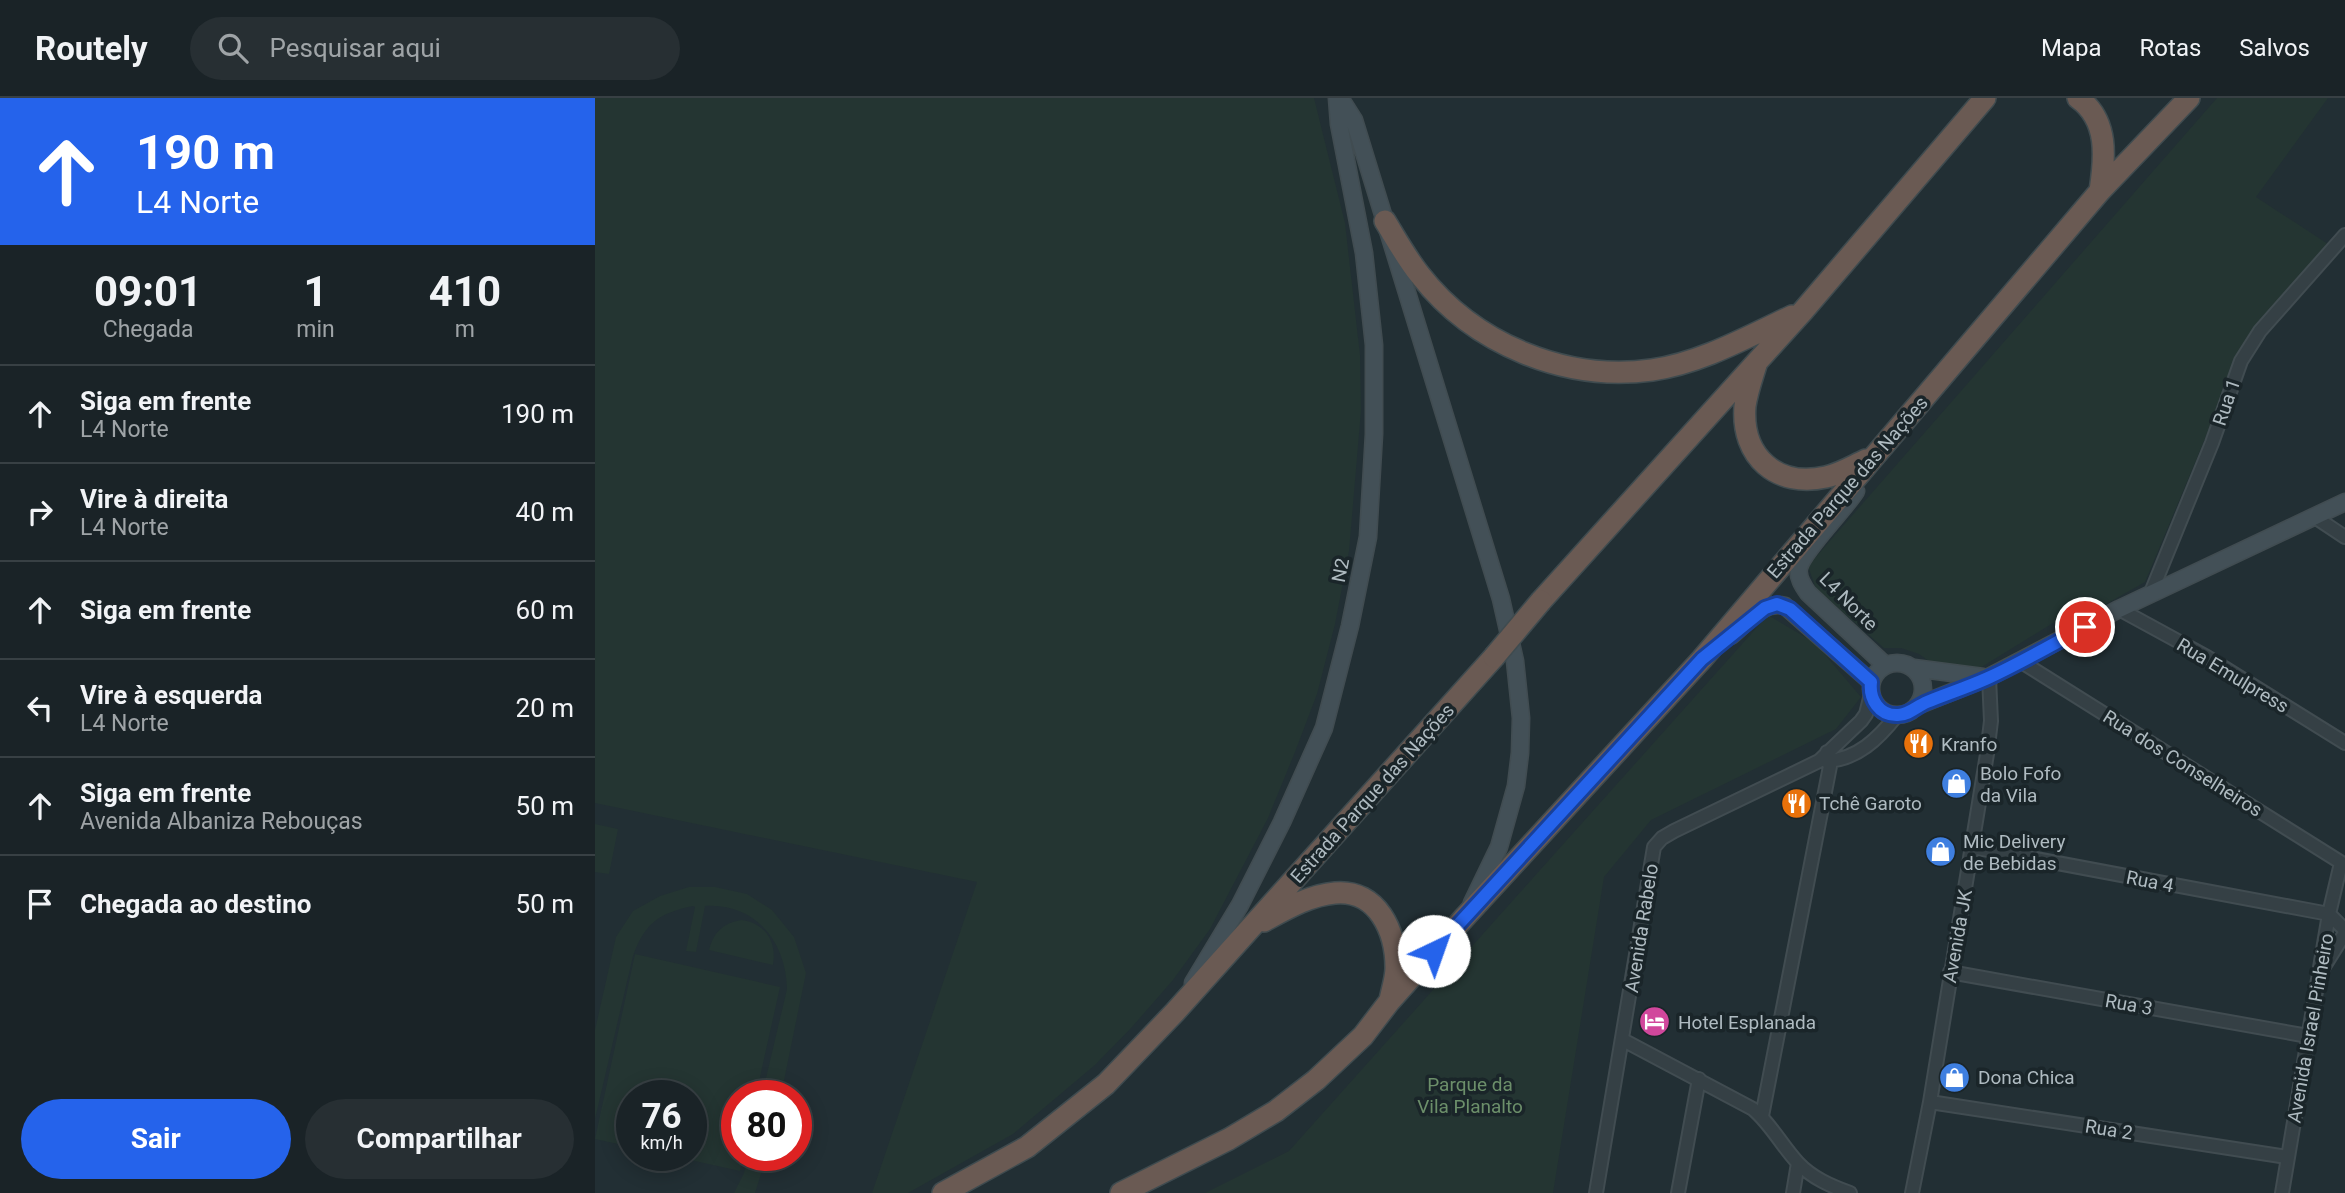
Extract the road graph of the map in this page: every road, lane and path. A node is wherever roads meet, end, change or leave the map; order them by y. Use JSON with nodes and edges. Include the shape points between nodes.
{"nodes":[{"id":1,"x":1338,"y":98,"type":"edge"},
{"id":2,"x":1985,"y":98,"type":"edge"},
{"id":3,"x":2078,"y":98,"type":"edge"},
{"id":4,"x":2189,"y":98,"type":"edge"},
{"id":5,"x":2100,"y":191,"type":"junction"},
{"id":6,"x":1385,"y":221,"type":"junction"},
{"id":7,"x":2345,"y":235,"type":"edge"},
{"id":8,"x":1803,"y":310,"type":"junction"},
{"id":9,"x":1758,"y":359,"type":"junction"},
{"id":10,"x":1874,"y":456,"type":"junction"},
{"id":11,"x":2345,"y":493,"type":"edge"},
{"id":12,"x":2339,"y":505,"type":"edge"},
{"id":13,"x":2315,"y":517,"type":"junction"},
{"id":14,"x":2345,"y":537,"type":"edge"},
{"id":15,"x":2150,"y":595,"type":"junction"},
{"id":16,"x":2119,"y":609,"type":"junction"},
{"id":17,"x":1702,"y":659,"type":"junction"},
{"id":18,"x":2020,"y":661,"type":"junction"},
{"id":19,"x":1885,"y":665,"type":"junction"},
{"id":20,"x":1914,"y":668,"type":"junction"},
{"id":21,"x":1989,"y":677,"type":"junction"},
{"id":22,"x":1871,"y":688,"type":"junction"},
{"id":23,"x":1917,"y":706,"type":"junction"},
{"id":24,"x":1897,"y":715,"type":"junction"},
{"id":25,"x":2345,"y":743,"type":"edge"},
{"id":26,"x":1826,"y":758,"type":"junction"},
{"id":27,"x":1972,"y":847,"type":"junction"},
{"id":28,"x":2343,"y":864,"type":"edge"},
{"id":29,"x":2329,"y":914,"type":"junction"},
{"id":30,"x":1464,"y":918,"type":"junction"},
{"id":31,"x":1250,"y":929,"type":"junction"},
{"id":32,"x":2345,"y":931,"type":"edge"},
{"id":33,"x":2321,"y":971,"type":"junction"},
{"id":34,"x":1950,"y":972,"type":"junction"},
{"id":35,"x":1389,"y":1002,"type":"junction"},
{"id":36,"x":1175,"y":1012,"type":"junction"},
{"id":37,"x":2308,"y":1036,"type":"junction"},
{"id":38,"x":1623,"y":1040,"type":"junction"},
{"id":39,"x":1699,"y":1079,"type":"junction"},
{"id":40,"x":1930,"y":1101,"type":"junction"},
{"id":41,"x":1762,"y":1116,"type":"junction"},
{"id":42,"x":2287,"y":1157,"type":"junction"},
{"id":43,"x":1798,"y":1163,"type":"junction"},
{"id":44,"x":943,"y":1193,"type":"edge"},
{"id":45,"x":1121,"y":1193,"type":"edge"},
{"id":46,"x":1596,"y":1193,"type":"edge"},
{"id":47,"x":1678,"y":1193,"type":"edge"},
{"id":48,"x":1793,"y":1193,"type":"edge"},
{"id":49,"x":1850,"y":1193,"type":"edge"},
{"id":50,"x":1912,"y":1193,"type":"edge"},
{"id":51,"x":2282,"y":1193,"type":"edge"}],
"edges":[{"from":1,"to":6,"type":"main road","name":"N2","via":[[1353,120]]},
{"from":1,"to":36,"type":"main road","name":"N2","via":[[1374,345],[1368,537],[1324,728],[1240,905]]},
{"from":2,"to":8,"type":"highway","name":"Estrada Parque das Nações"},
{"from":3,"to":5,"type":"highway","via":[[2092,110],[2102,138]]},
{"from":4,"to":5,"type":"highway","name":"Estrada Parque das Nações"},
{"from":5,"to":10,"type":"highway","name":"Estrada Parque das Nações"},
{"from":6,"to":8,"type":"highway","via":[[1420,275],[1450,307],[1478,328],[1538,360],[1611,372],[1653,370],[1708,354]]},
{"from":6,"to":30,"type":"main road","name":"N2","via":[[1501,599],[1515,661],[1521,718],[1515,786],[1499,847]]},
{"from":7,"to":15,"type":"street","name":"Rua 1","via":[[2260,331],[2241,361]]},
{"from":8,"to":9,"type":"highway","name":"Estrada Parque das Nações"},
{"from":9,"to":10,"type":"highway","via":[[1745,417],[1749,443],[1765,466],[1788,478],[1816,479]]},
{"from":9,"to":31,"type":"highway","name":"Estrada Parque das Nações","bridge":true},
{"from":10,"to":17,"type":"highway","name":"Estrada Parque das Nações"},
{"from":10,"to":19,"type":"main road","name":"L4 Norte","via":[[1854,494],[1803,558],[1798,572],[1808,593]]},
{"from":11,"to":12,"type":"street"},
{"from":12,"to":13,"type":"main road"},
{"from":13,"to":14,"type":"street"},
{"from":13,"to":15,"type":"main road"},
{"from":15,"to":16,"type":"main road"},
{"from":16,"to":18,"type":"main road"},
{"from":16,"to":25,"type":"street","name":"Rua Emulpress","via":[[2207,657]]},
{"from":17,"to":22,"type":"main road","via":[[1760,610],[1780,605],[1790,609]]},
{"from":17,"to":30,"type":"highway","name":"Estrada Parque das Nações"},
{"from":18,"to":21,"type":"main road"},
{"from":18,"to":28,"type":"street","name":"Rua dos Conselheiros"},
{"from":19,"to":20,"type":"main road","via":[[1897,662]]},
{"from":19,"to":22,"type":"main road","via":[[1876,672]]},
{"from":20,"to":21,"type":"main road"},
{"from":20,"to":23,"type":"main road","via":[[1923,687]]},
{"from":21,"to":23,"type":"main road"},
{"from":21,"to":27,"type":"street","name":"Avenida JK","via":[[1991,721]]},
{"from":22,"to":24,"type":"main road","via":[[1880,709]]},
{"from":22,"to":26,"type":"street","via":[[1861,721]]},
{"from":23,"to":24,"type":"main road"},
{"from":24,"to":26,"type":"street","via":[[1875,741],[1848,756]]},
{"from":26,"to":38,"type":"street","name":"Avenida Rabelo","via":[[1674,831],[1654,846]]},
{"from":26,"to":41,"type":"street"},
{"from":27,"to":29,"type":"street","name":"Rua 4"},
{"from":27,"to":34,"type":"street","name":"Avenida JK"},
{"from":28,"to":29,"type":"street","name":"Avenida Israel Pinheiro"},
{"from":29,"to":32,"type":"street"},
{"from":29,"to":33,"type":"street","name":"Avenida Israel Pinheiro"},
{"from":30,"to":35,"type":"highway","name":"Estrada Parque das Nações"},
{"from":31,"to":35,"type":"highway","via":[[1322,895],[1349,893],[1368,900],[1384,917],[1394,941],[1396,970]]},
{"from":31,"to":36,"type":"highway","name":"Estrada Parque das Nações"},
{"from":32,"to":33,"type":"street"},
{"from":33,"to":37,"type":"street","name":"Avenida Israel Pinheiro"},
{"from":34,"to":37,"type":"street","name":"Rua 3"},
{"from":34,"to":40,"type":"street","name":"Avenida JK"},
{"from":35,"to":45,"type":"highway","name":"Estrada Parque das Nações","via":[[1363,1036],[1276,1111]]},
{"from":36,"to":44,"type":"highway","name":"Estrada Parque das Nações","via":[[1106,1084],[1051,1129]]},
{"from":37,"to":42,"type":"street","name":"Avenida Israel Pinheiro"},
{"from":38,"to":39,"type":"street"},
{"from":38,"to":46,"type":"street","name":"Avenida Rabelo"},
{"from":39,"to":41,"type":"street"},
{"from":39,"to":47,"type":"street"},
{"from":40,"to":42,"type":"street","name":"Rua 2"},
{"from":40,"to":50,"type":"street","name":"Avenida JK"},
{"from":41,"to":43,"type":"street"},
{"from":42,"to":51,"type":"street","name":"Avenida Israel Pinheiro"},
{"from":43,"to":48,"type":"street"},
{"from":43,"to":49,"type":"street"}]}
